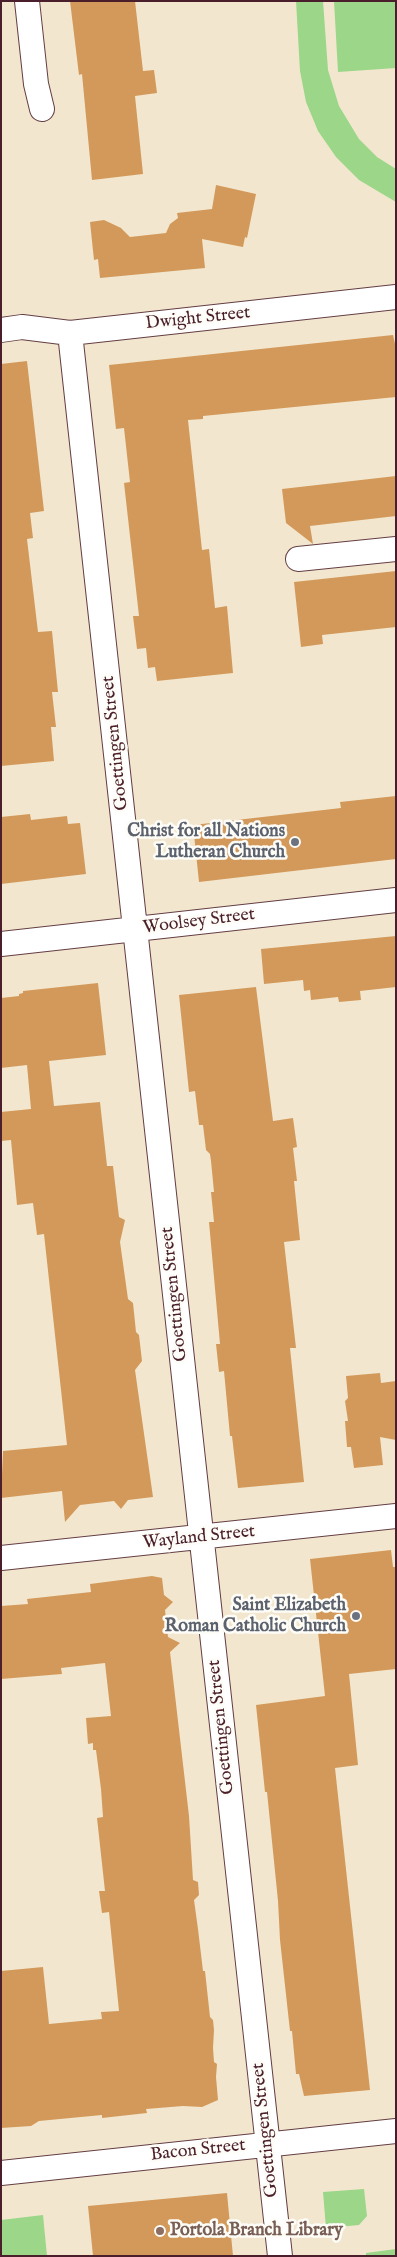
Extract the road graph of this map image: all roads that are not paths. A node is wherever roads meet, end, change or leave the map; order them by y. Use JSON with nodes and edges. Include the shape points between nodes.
{"nodes":[{"id":1,"x":27,"y":1,"type":"edge"},
{"id":2,"x":42,"y":109,"type":"dead end"},
{"id":3,"x":396,"y":296,"type":"edge"},
{"id":4,"x":1,"y":330,"type":"edge"},
{"id":5,"x":70,"y":333,"type":"junction"},
{"id":6,"x":396,"y":549,"type":"edge"},
{"id":7,"x":298,"y":559,"type":"dead end"},
{"id":8,"x":396,"y":900,"type":"edge"},
{"id":9,"x":135,"y":930,"type":"junction"},
{"id":10,"x":1,"y":944,"type":"edge"},
{"id":11,"x":396,"y":1516,"type":"edge"},
{"id":12,"x":201,"y":1538,"type":"junction"},
{"id":13,"x":1,"y":1558,"type":"edge"},
{"id":14,"x":396,"y":2130,"type":"edge"},
{"id":15,"x":267,"y":2144,"type":"junction"},
{"id":16,"x":1,"y":2173,"type":"edge"},
{"id":17,"x":280,"y":2256,"type":"edge"}],
"edges":[{"from":1,"to":2,"type":"street","via":[[36,84]]},
{"from":3,"to":5,"type":"street","name":"Dwight Street"},
{"from":4,"to":5,"type":"street","name":"Dwight Street","via":[[22,327]]},
{"from":5,"to":9,"type":"street","name":"Goettingen Street"},
{"from":6,"to":7,"type":"street"},
{"from":8,"to":9,"type":"street","name":"Woolsey Street"},
{"from":9,"to":10,"type":"street","name":"Woolsey Street"},
{"from":9,"to":12,"type":"street","name":"Goettingen Street"},
{"from":11,"to":12,"type":"street","name":"Wayland Street"},
{"from":12,"to":13,"type":"street","name":"Wayland Street"},
{"from":12,"to":15,"type":"street","name":"Goettingen Street"},
{"from":14,"to":15,"type":"street","name":"Bacon Street"},
{"from":15,"to":16,"type":"street","name":"Bacon Street"},
{"from":15,"to":17,"type":"street","name":"Goettingen Street"}]}
